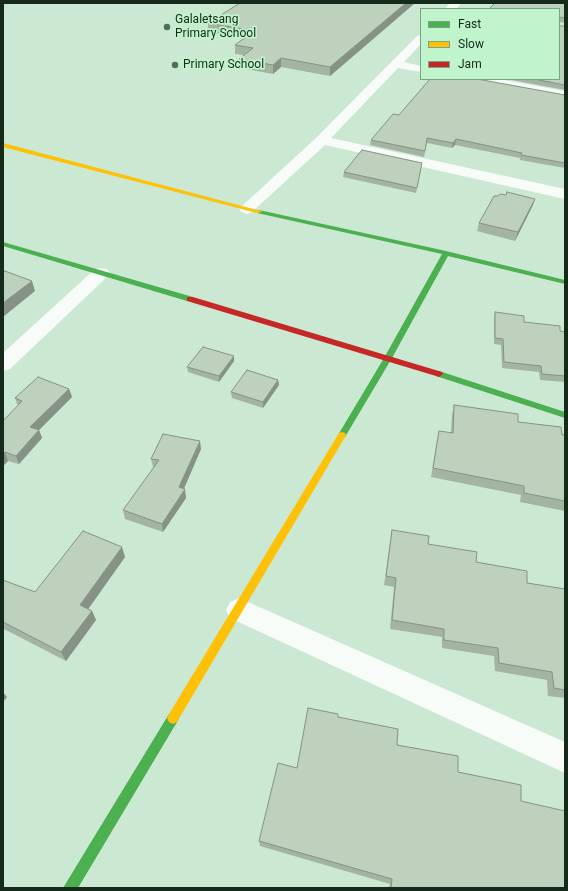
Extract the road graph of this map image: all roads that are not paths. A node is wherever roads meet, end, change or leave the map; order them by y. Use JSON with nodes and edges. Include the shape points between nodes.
{"nodes":[{"id":1,"x":420,"y":39,"type":"edge"},
{"id":2,"x":396,"y":64,"type":"junction"},
{"id":3,"x":420,"y":68,"type":"edge"},
{"id":4,"x":483,"y":80,"type":"edge"},
{"id":5,"x":565,"y":95,"type":"edge"},
{"id":6,"x":322,"y":140,"type":"junction"},
{"id":7,"x":3,"y":145,"type":"edge"},
{"id":8,"x":565,"y":194,"type":"edge"},
{"id":9,"x":247,"y":209,"type":"junction"},
{"id":10,"x":3,"y":244,"type":"edge"},
{"id":11,"x":446,"y":253,"type":"junction"},
{"id":12,"x":101,"y":273,"type":"junction"},
{"id":13,"x":565,"y":282,"type":"edge"},
{"id":14,"x":388,"y":358,"type":"junction"},
{"id":15,"x":3,"y":364,"type":"edge"},
{"id":16,"x":565,"y":415,"type":"edge"},
{"id":17,"x":239,"y":610,"type":"junction"},
{"id":18,"x":565,"y":758,"type":"edge"},
{"id":19,"x":70,"y":888,"type":"edge"}],
"edges":[{"from":1,"to":2,"type":"street"},
{"from":2,"to":3,"type":"street"},
{"from":2,"to":6,"type":"street"},
{"from":4,"to":5,"type":"street"},
{"from":6,"to":8,"type":"street"},
{"from":6,"to":9,"type":"street"},
{"from":7,"to":9,"type":"street"},
{"from":9,"to":11,"type":"street"},
{"from":10,"to":12,"type":"street"},
{"from":11,"to":13,"type":"street"},
{"from":11,"to":14,"type":"street"},
{"from":12,"to":14,"type":"street"},
{"from":12,"to":15,"type":"street"},
{"from":14,"to":16,"type":"street"},
{"from":14,"to":17,"type":"street"},
{"from":17,"to":18,"type":"street"},
{"from":17,"to":19,"type":"street"}]}
